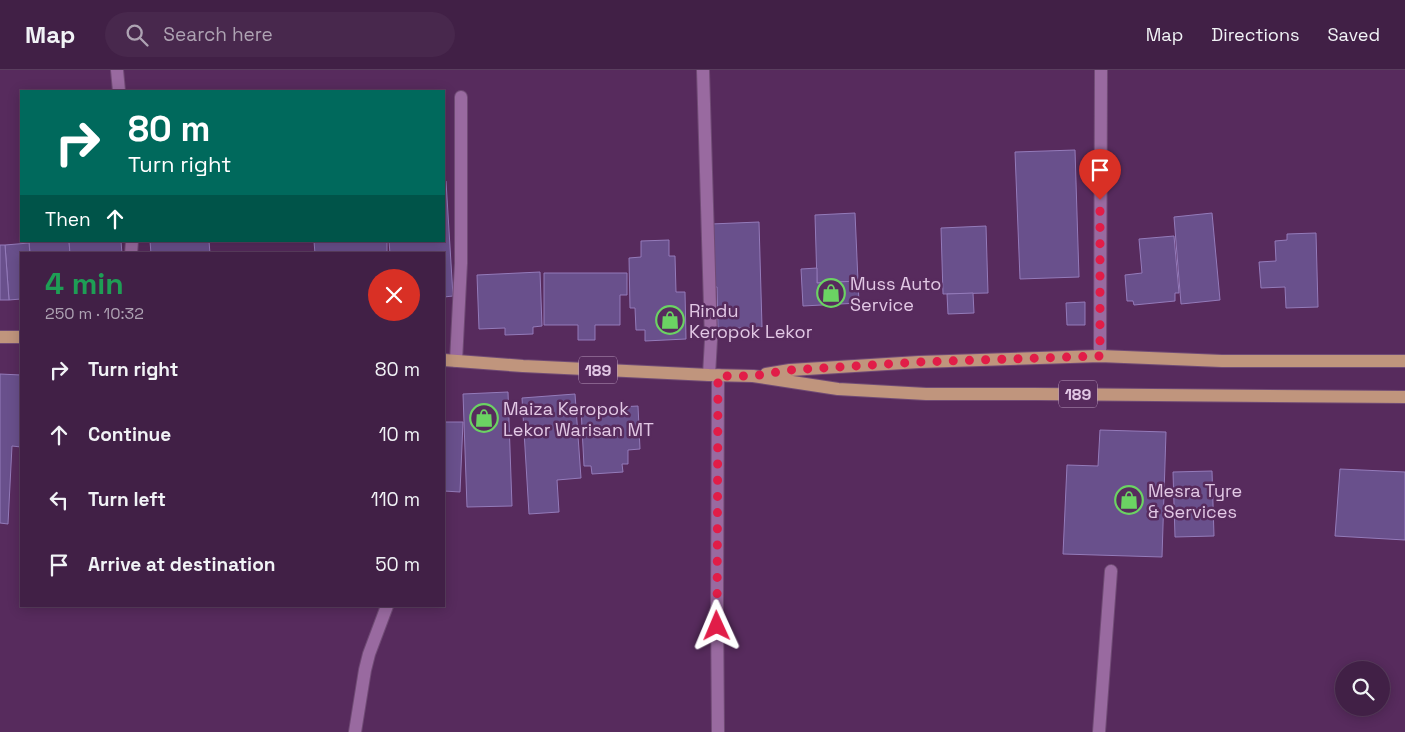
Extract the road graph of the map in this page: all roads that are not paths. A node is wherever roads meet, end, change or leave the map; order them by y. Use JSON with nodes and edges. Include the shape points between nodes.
{"nodes":[{"id":1,"x":117,"y":70,"type":"edge"},
{"id":2,"x":703,"y":70,"type":"edge"},
{"id":3,"x":1101,"y":70,"type":"edge"},
{"id":4,"x":119,"y":90,"type":"edge"},
{"id":5,"x":460,"y":97,"type":"dead end"},
{"id":6,"x":0,"y":337,"type":"edge"},
{"id":7,"x":20,"y":337,"type":"edge"},
{"id":8,"x":1100,"y":356,"type":"junction"},
{"id":9,"x":450,"y":361,"type":"edge"},
{"id":10,"x":1405,"y":361,"type":"edge"},
{"id":11,"x":714,"y":375,"type":"junction"},
{"id":12,"x":753,"y":376,"type":"junction"},
{"id":13,"x":1405,"y":397,"type":"edge"},
{"id":14,"x":1111,"y":571,"type":"dead end"},
{"id":15,"x":387,"y":607,"type":"edge"},
{"id":16,"x":355,"y":732,"type":"edge"},
{"id":17,"x":718,"y":732,"type":"edge"},
{"id":18,"x":1099,"y":732,"type":"edge"}],
"edges":[{"from":1,"to":4,"type":"street"},
{"from":2,"to":11,"type":"street"},
{"from":3,"to":8,"type":"street"},
{"from":5,"to":9,"type":"street","via":[[461,263]]},
{"from":6,"to":7,"type":"main road"},
{"from":8,"to":10,"type":"main road","number":"189"},
{"from":8,"to":12,"type":"main road","number":"189","via":[[893,364],[790,370]]},
{"from":9,"to":11,"type":"main road","number":"189"},
{"from":11,"to":12,"type":"main road","number":"189"},
{"from":11,"to":17,"type":"street"},
{"from":12,"to":13,"type":"main road","number":"189","via":[[838,389],[928,395]]},
{"from":14,"to":18,"type":"street"},
{"from":15,"to":16,"type":"street","via":[[369,654]]}]}
